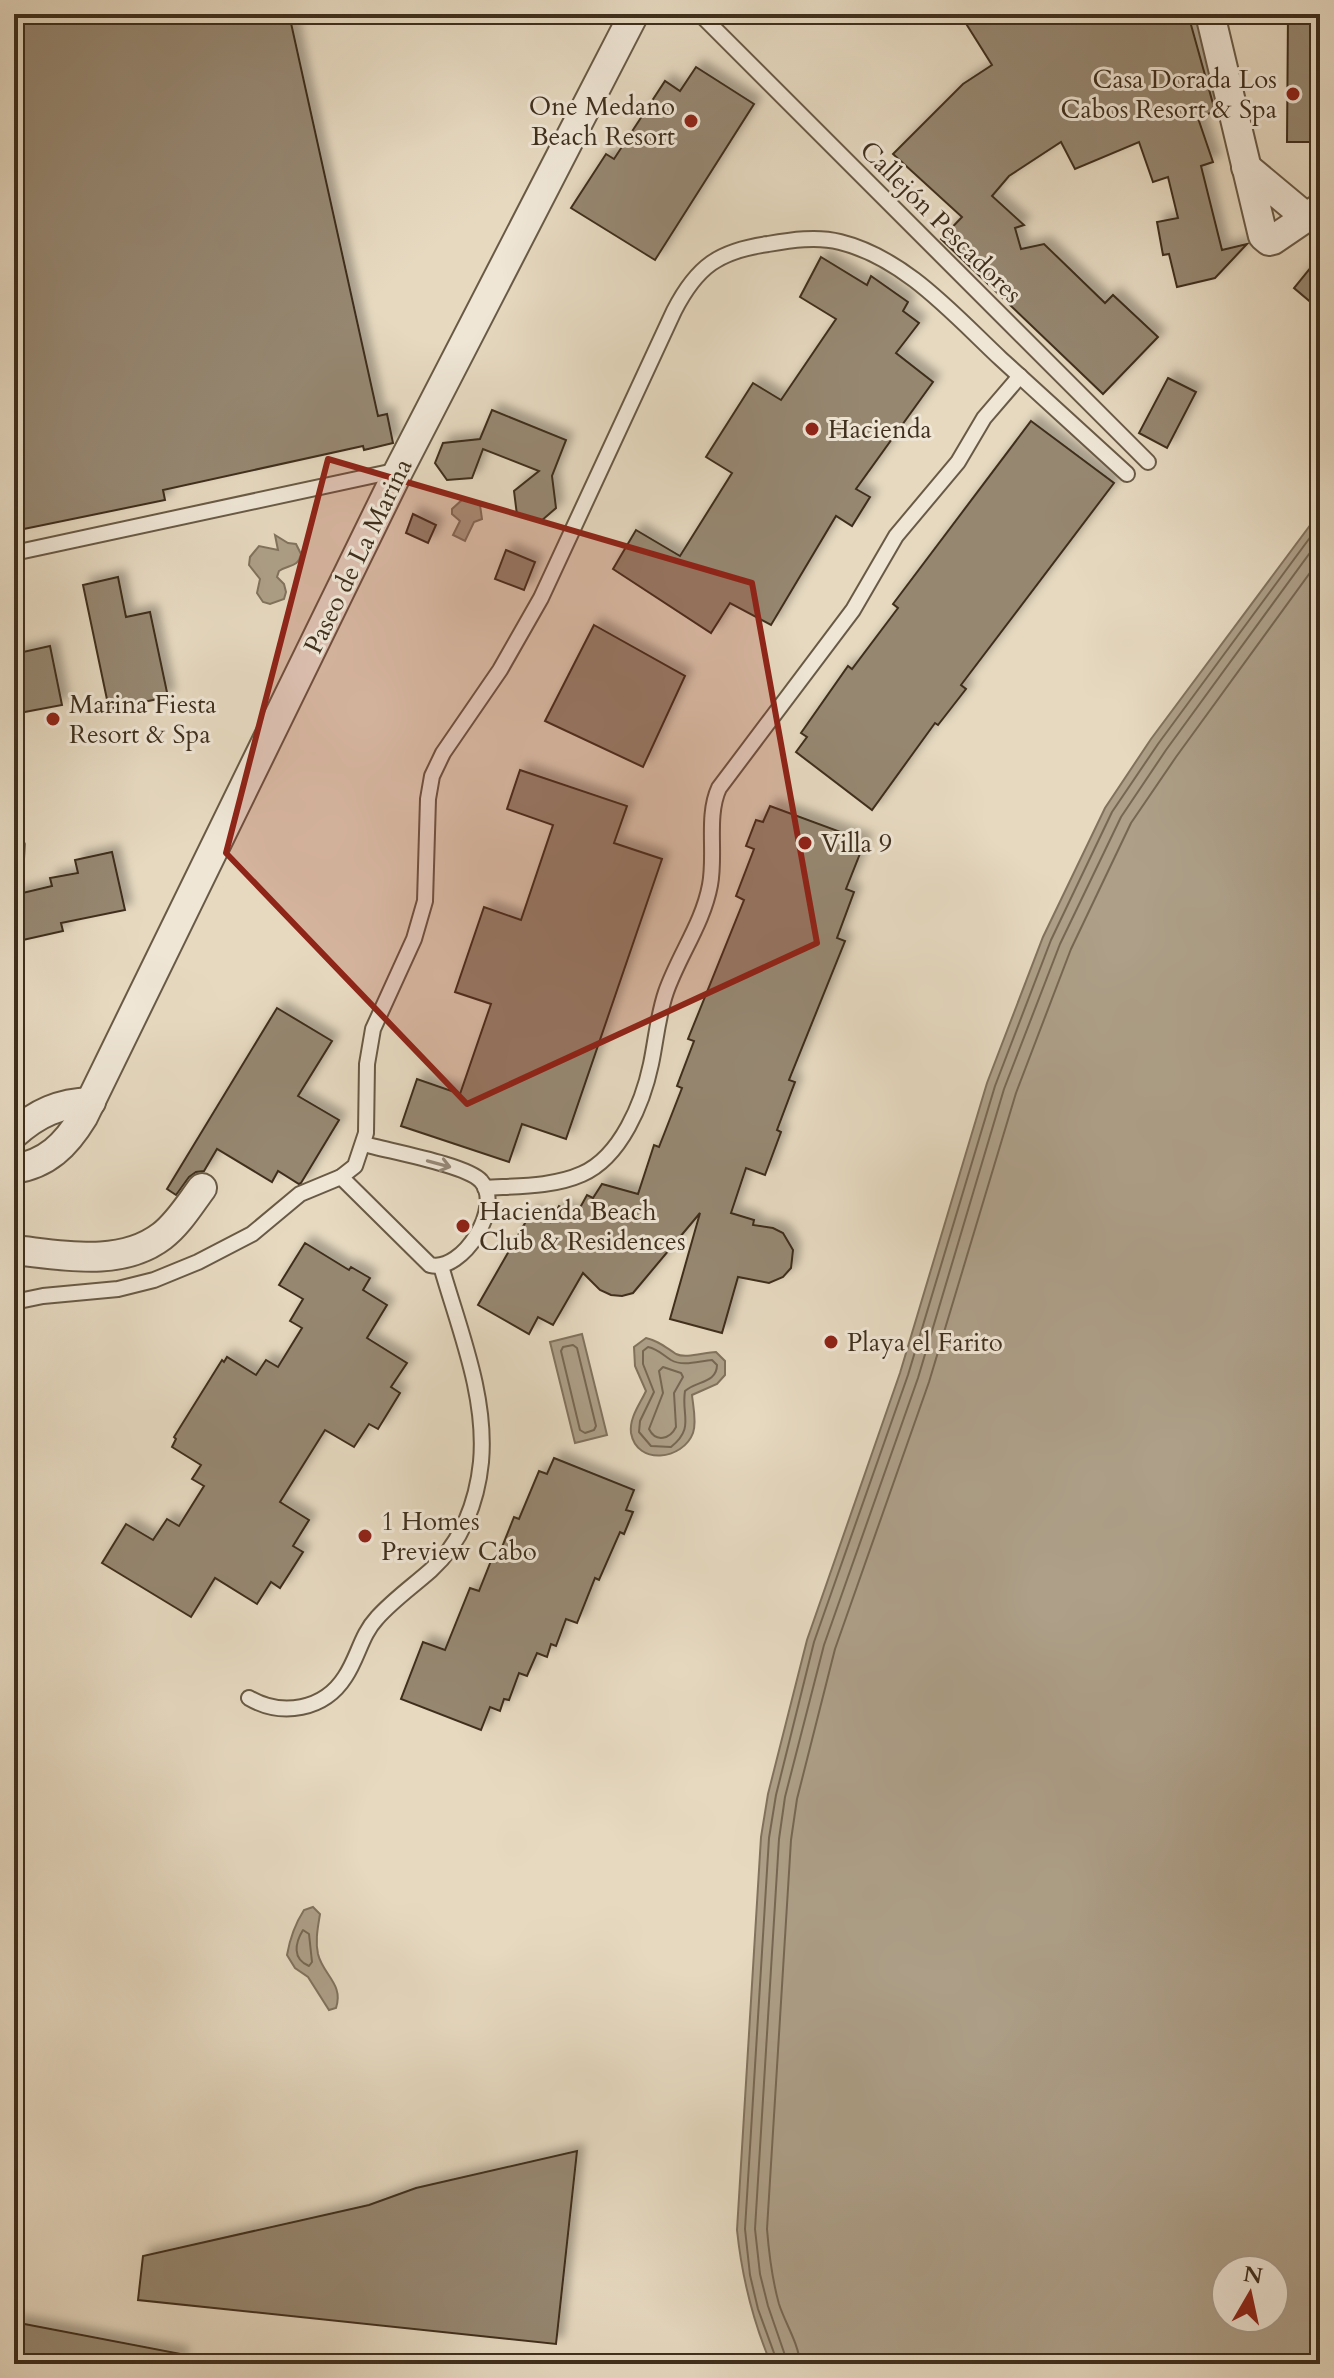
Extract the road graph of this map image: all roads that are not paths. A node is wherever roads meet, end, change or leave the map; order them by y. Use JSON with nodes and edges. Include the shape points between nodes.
{"nodes":[{"id":1,"x":634,"y":14,"type":"edge"},
{"id":2,"x":700,"y":14,"type":"edge"},
{"id":3,"x":1210,"y":14,"type":"edge"},
{"id":4,"x":1246,"y":167,"type":"junction"},
{"id":5,"x":1313,"y":212,"type":"edge"},
{"id":6,"x":1020,"y":376,"type":"junction"},
{"id":7,"x":1148,"y":462,"type":"dead end"},
{"id":8,"x":399,"y":470,"type":"junction"},
{"id":9,"x":1127,"y":474,"type":"dead end"},
{"id":10,"x":14,"y":553,"type":"edge"},
{"id":11,"x":91,"y":1102,"type":"junction"},
{"id":12,"x":14,"y":1134,"type":"edge"},
{"id":13,"x":364,"y":1144,"type":"junction"},
{"id":14,"x":14,"y":1169,"type":"edge"},
{"id":15,"x":341,"y":1177,"type":"junction"},
{"id":16,"x":202,"y":1188,"type":"dead end"},
{"id":17,"x":485,"y":1188,"type":"junction"},
{"id":18,"x":14,"y":1250,"type":"edge"},
{"id":19,"x":441,"y":1266,"type":"junction"},
{"id":20,"x":14,"y":1302,"type":"edge"},
{"id":21,"x":249,"y":1698,"type":"dead end"}],
"edges":[{"from":1,"to":8,"type":"street","name":"Paseo de La Marina"},
{"from":2,"to":7,"type":"lane","name":"Callejón Pescadores"},
{"from":3,"to":4,"type":"street"},
{"from":4,"to":5,"type":"street"},
{"from":4,"to":5,"type":"street","via":[[1263,236],[1269,241]]},
{"from":6,"to":9,"type":"lane"},
{"from":6,"to":13,"type":"lane","via":[[909,276],[849,244],[814,239],[756,246],[722,256],[697,275],[674,311],[541,598],[432,776],[425,901],[414,939],[373,1029]]},
{"from":6,"to":17,"type":"lane","via":[[896,536],[853,610],[717,792],[705,903],[666,994],[647,1082],[621,1137],[579,1176]]},
{"from":8,"to":10,"type":"lane"},
{"from":8,"to":11,"type":"street","name":"Paseo de La Marina"},
{"from":11,"to":12,"type":"street","via":[[66,1103],[29,1120]]},
{"from":11,"to":14,"type":"street","name":"Paseo de La Marina","via":[[58,1150],[43,1161]]},
{"from":13,"to":15,"type":"lane","via":[[355,1166]]},
{"from":13,"to":17,"type":"lane","one_way":true,"via":[[467,1172]]},
{"from":15,"to":19,"type":"lane","via":[[418,1257]]},
{"from":15,"to":20,"type":"lane","via":[[300,1194],[233,1245],[154,1280]]},
{"from":16,"to":18,"type":"street","via":[[163,1236],[131,1251],[85,1257]]},
{"from":17,"to":19,"type":"lane","via":[[486,1210],[476,1237],[457,1258]]},
{"from":19,"to":21,"type":"lane","via":[[479,1410],[481,1461],[470,1511],[444,1556],[371,1625],[345,1677],[327,1696],[309,1706],[285,1709]]}]}
